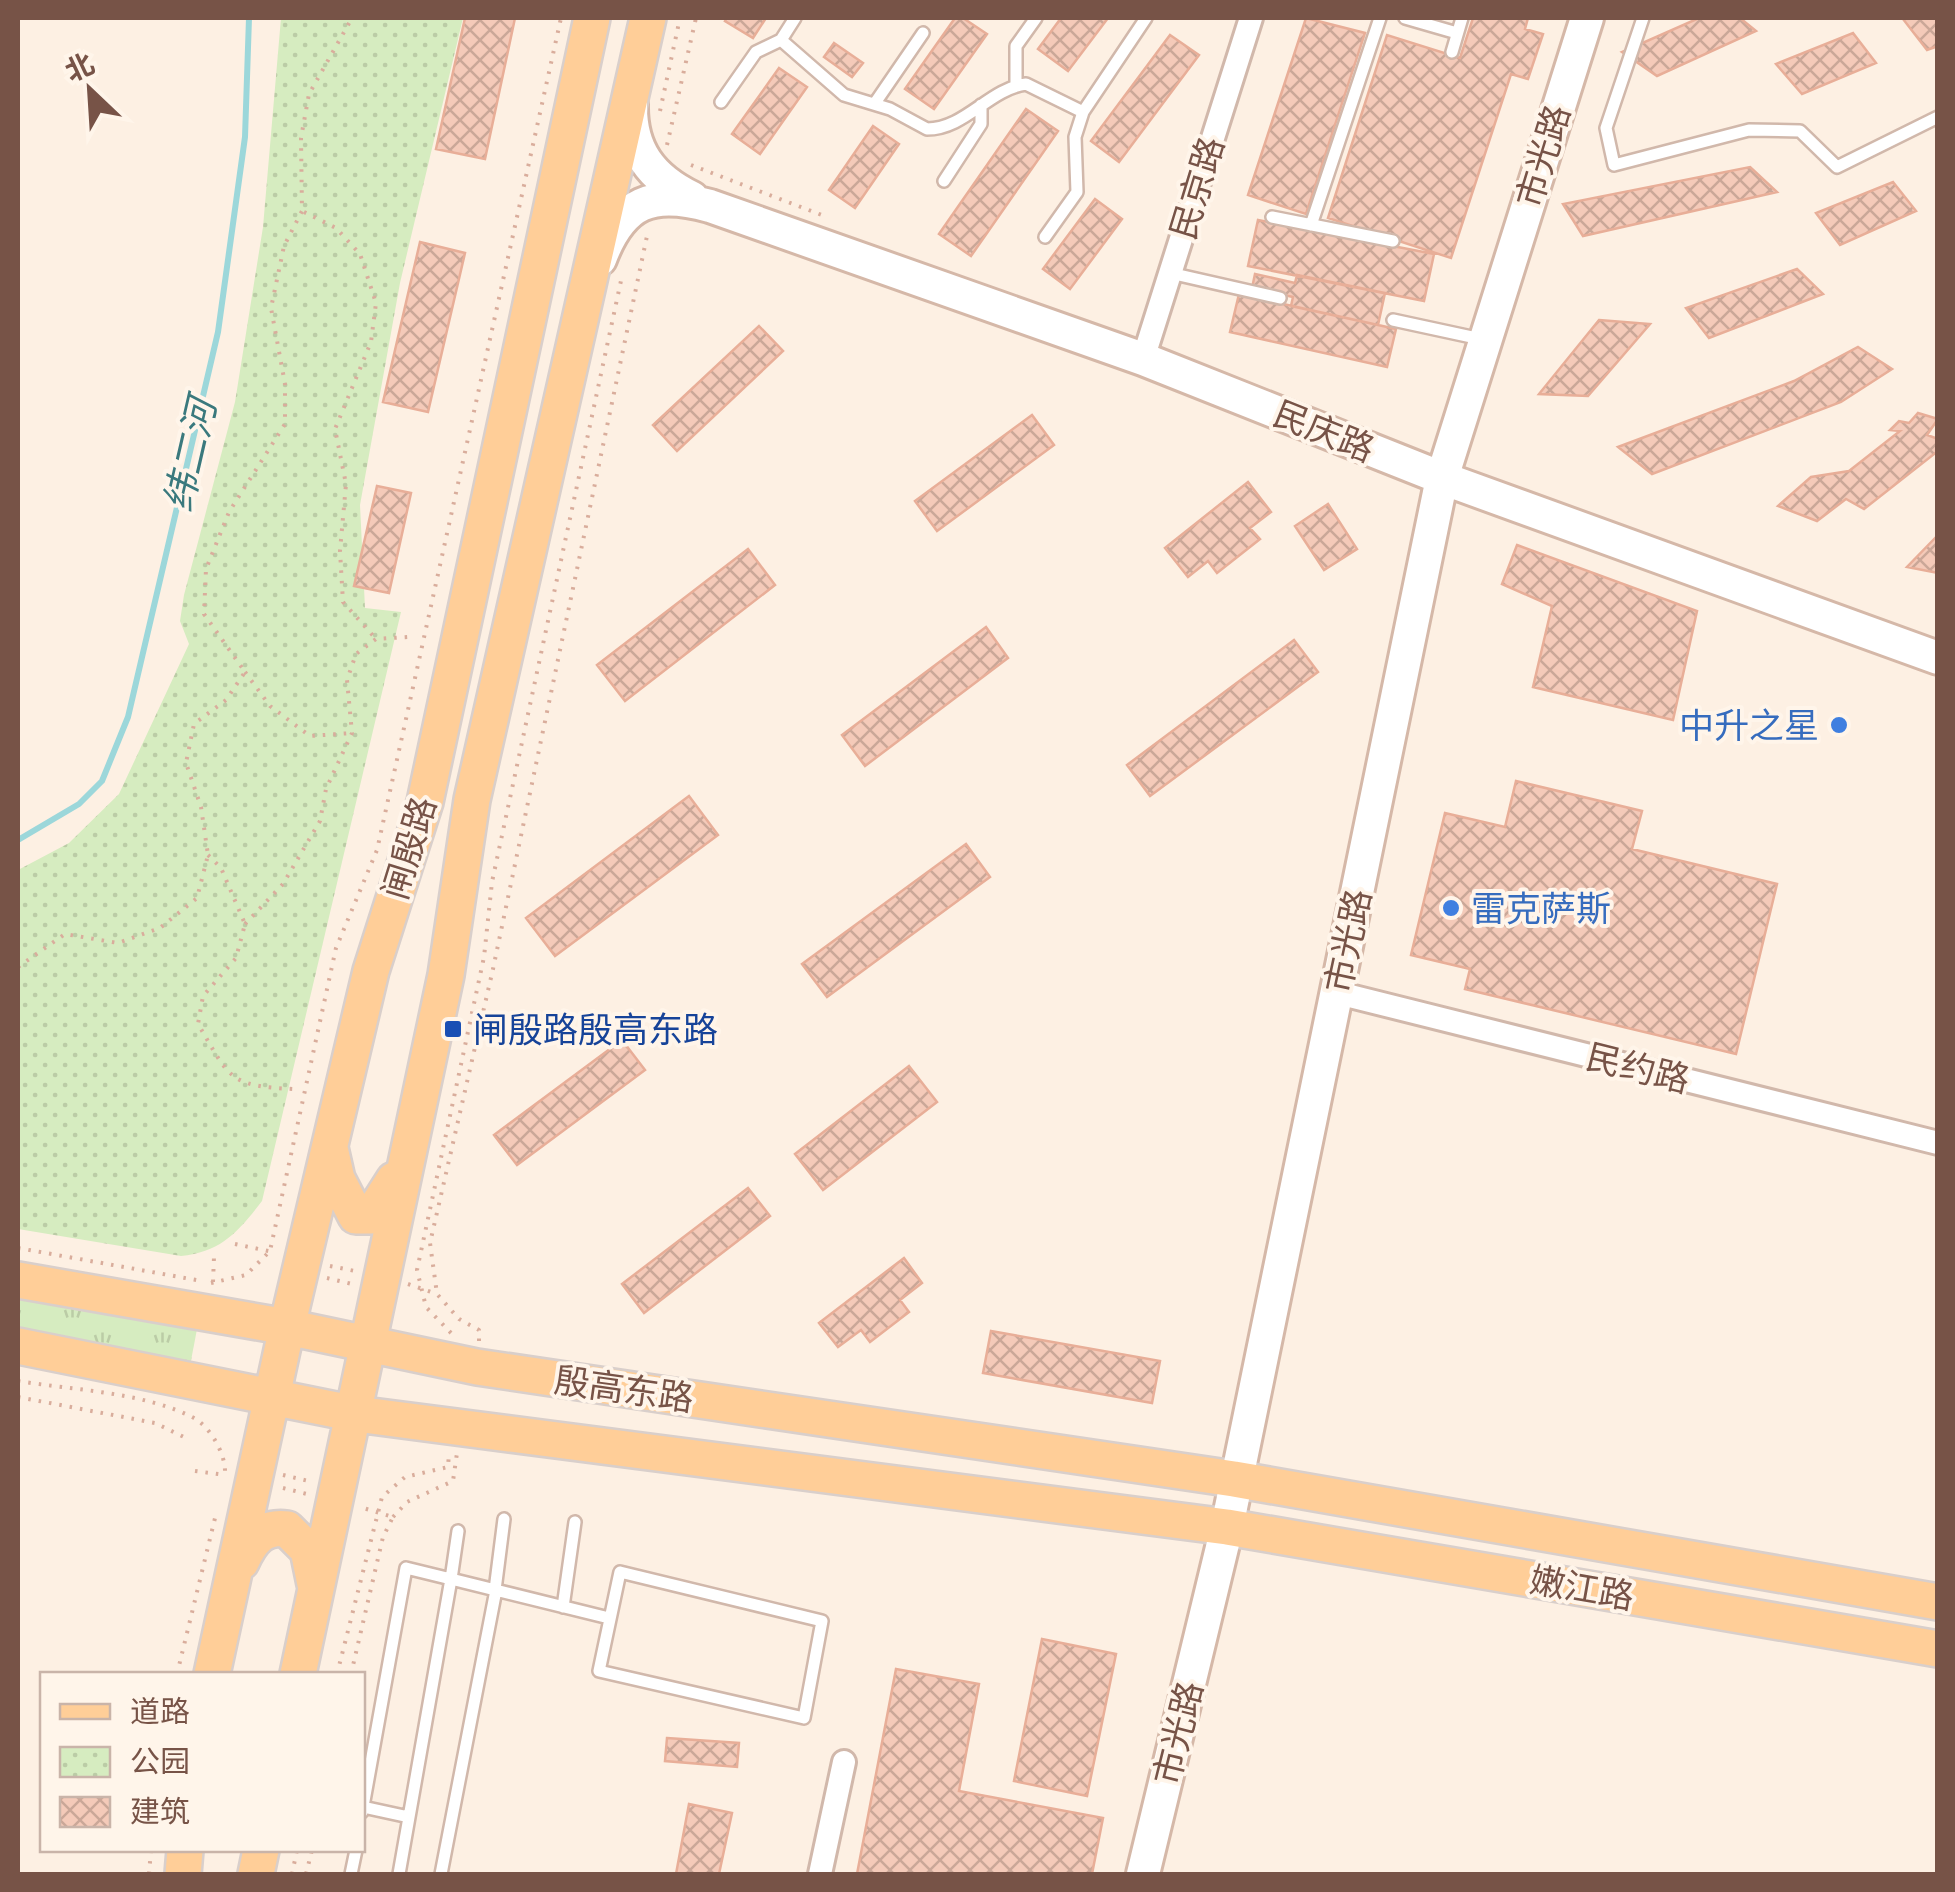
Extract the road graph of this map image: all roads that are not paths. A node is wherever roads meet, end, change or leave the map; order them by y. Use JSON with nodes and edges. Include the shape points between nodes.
{"nodes":[{"id":1,"x":592,"y":18,"type":"edge"},
{"id":2,"x":648,"y":18,"type":"edge"},
{"id":3,"x":795,"y":18,"type":"edge"},
{"id":4,"x":1036,"y":18,"type":"edge"},
{"id":5,"x":1146,"y":18,"type":"edge"},
{"id":6,"x":1245,"y":18,"type":"edge"},
{"id":7,"x":1380,"y":18,"type":"edge"},
{"id":8,"x":1405,"y":18,"type":"edge"},
{"id":9,"x":1462,"y":18,"type":"edge"},
{"id":10,"x":1587,"y":18,"type":"edge"},
{"id":11,"x":1644,"y":18,"type":"edge"},
{"id":12,"x":923,"y":33,"type":"dead end"},
{"id":13,"x":1457,"y":33,"type":"junction"},
{"id":14,"x":781,"y":40,"type":"junction"},
{"id":15,"x":1452,"y":52,"type":"dead end"},
{"id":16,"x":1016,"y":86,"type":"junction"},
{"id":17,"x":631,"y":92,"type":"junction"},
{"id":18,"x":721,"y":102,"type":"dead end"},
{"id":19,"x":875,"y":103,"type":"junction"},
{"id":20,"x":981,"y":105,"type":"junction"},
{"id":21,"x":1084,"y":112,"type":"junction"},
{"id":22,"x":1938,"y":117,"type":"edge"},
{"id":23,"x":671,"y":181,"type":"junction"},
{"id":24,"x":944,"y":181,"type":"dead end"},
{"id":25,"x":1272,"y":218,"type":"dead end"},
{"id":26,"x":1311,"y":225,"type":"junction"},
{"id":27,"x":1046,"y":237,"type":"dead end"},
{"id":28,"x":1393,"y":241,"type":"dead end"},
{"id":29,"x":1170,"y":273,"type":"junction"},
{"id":30,"x":588,"y":292,"type":"junction"},
{"id":31,"x":1280,"y":298,"type":"dead end"},
{"id":32,"x":1393,"y":320,"type":"dead end"},
{"id":33,"x":1485,"y":340,"type":"junction"},
{"id":34,"x":1143,"y":360,"type":"junction"},
{"id":35,"x":1442,"y":478,"type":"junction"},
{"id":36,"x":1938,"y":658,"type":"edge"},
{"id":37,"x":1338,"y":994,"type":"junction"},
{"id":38,"x":408,"y":1140,"type":"junction"},
{"id":39,"x":1938,"y":1143,"type":"edge"},
{"id":40,"x":329,"y":1147,"type":"junction"},
{"id":41,"x":18,"y":1280,"type":"edge"},
{"id":42,"x":287,"y":1327,"type":"junction"},
{"id":43,"x":370,"y":1343,"type":"junction"},
{"id":44,"x":18,"y":1346,"type":"edge"},
{"id":45,"x":273,"y":1398,"type":"junction"},
{"id":46,"x":356,"y":1414,"type":"junction"},
{"id":47,"x":1234,"y":1479,"type":"junction"},
{"id":48,"x":504,"y":1519,"type":"dead end"},
{"id":49,"x":575,"y":1522,"type":"dead end"},
{"id":50,"x":1227,"y":1527,"type":"junction"},
{"id":51,"x":458,"y":1531,"type":"dead end"},
{"id":52,"x":236,"y":1574,"type":"junction"},
{"id":53,"x":451,"y":1579,"type":"junction"},
{"id":54,"x":316,"y":1590,"type":"junction"},
{"id":55,"x":496,"y":1590,"type":"junction"},
{"id":56,"x":1938,"y":1602,"type":"edge"},
{"id":57,"x":563,"y":1607,"type":"junction"},
{"id":58,"x":610,"y":1618,"type":"junction"},
{"id":59,"x":1938,"y":1649,"type":"edge"},
{"id":60,"x":212,"y":1672,"type":"edge"},
{"id":61,"x":298,"y":1672,"type":"edge"},
{"id":62,"x":844,"y":1762,"type":"dead end"},
{"id":63,"x":365,"y":1799,"type":"edge"},
{"id":64,"x":365,"y":1810,"type":"edge"},
{"id":65,"x":409,"y":1816,"type":"junction"},
{"id":66,"x":399,"y":1874,"type":"edge"},
{"id":67,"x":440,"y":1874,"type":"edge"},
{"id":68,"x":820,"y":1874,"type":"edge"},
{"id":69,"x":1144,"y":1874,"type":"edge"}],
"edges":[{"from":1,"to":40,"type":"main road","name":"闸殷路","via":[[425,802],[372,971]]},
{"from":2,"to":17,"type":"main road","name":"闸殷路"},
{"from":3,"to":14,"type":"lane"},
{"from":4,"to":16,"type":"lane","via":[[1016,46]]},
{"from":5,"to":21,"type":"lane"},
{"from":6,"to":29,"type":"street","name":"民京路"},
{"from":7,"to":26,"type":"lane"},
{"from":8,"to":13,"type":"lane"},
{"from":9,"to":13,"type":"lane"},
{"from":10,"to":33,"type":"street","name":"市光路"},
{"from":11,"to":22,"type":"lane","via":[[1606,128],[1614,166],[1749,130],[1800,131],[1837,166]]},
{"from":12,"to":19,"type":"lane"},
{"from":13,"to":15,"type":"lane"},
{"from":14,"to":18,"type":"lane","via":[[756,52]]},
{"from":14,"to":19,"type":"lane","via":[[844,95]]},
{"from":16,"to":20,"type":"lane"},
{"from":16,"to":21,"type":"lane","via":[[1042,89]]},
{"from":17,"to":23,"type":"street","name":"民庆路","via":[[637,148],[654,174]]},
{"from":17,"to":30,"type":"main road","name":"闸殷路"},
{"from":19,"to":20,"type":"lane","via":[[927,129]]},
{"from":20,"to":24,"type":"lane","via":[[976,134]]},
{"from":21,"to":27,"type":"lane","via":[[1074,138],[1076,192]]},
{"from":23,"to":30,"type":"street","via":[[619,222]]},
{"from":23,"to":34,"type":"street","name":"民庆路","via":[[710,206]]},
{"from":25,"to":26,"type":"lane"},
{"from":26,"to":28,"type":"lane"},
{"from":29,"to":31,"type":"lane"},
{"from":29,"to":34,"type":"street","name":"民京路"},
{"from":30,"to":38,"type":"main road","name":"闸殷路","via":[[472,800],[446,974]]},
{"from":32,"to":33,"type":"lane"},
{"from":33,"to":35,"type":"street","name":"市光路"},
{"from":34,"to":35,"type":"street","name":"民庆路"},
{"from":35,"to":36,"type":"street","name":"民庆路"},
{"from":35,"to":37,"type":"street","name":"市光路"},
{"from":37,"to":39,"type":"street","name":"民约路"},
{"from":37,"to":47,"type":"street","name":"市光路"},
{"from":38,"to":40,"type":"main road","via":[[387,1196],[363,1218],[344,1196]]},
{"from":38,"to":43,"type":"main road","name":"闸殷路"},
{"from":40,"to":42,"type":"main road","name":"闸殷路","via":[[291,1261]]},
{"from":41,"to":42,"type":"main road","name":"殷高东路"},
{"from":42,"to":43,"type":"main road","name":"殷高东路"},
{"from":42,"to":45,"type":"main road","name":"闸殷路"},
{"from":43,"to":46,"type":"main road","name":"闸殷路"},
{"from":43,"to":47,"type":"main road","name":"殷高东路","via":[[468,1353]]},
{"from":44,"to":45,"type":"main road","name":"殷高东路"},
{"from":45,"to":46,"type":"main road","name":"殷高东路"},
{"from":45,"to":52,"type":"main road","name":"闸殷路","via":[[236,1468]]},
{"from":46,"to":50,"type":"main road","name":"殷高东路"},
{"from":46,"to":54,"type":"main road","name":"闸殷路"},
{"from":47,"to":50,"type":"street","name":"市光路"},
{"from":47,"to":56,"type":"main road","name":"嫩江路"},
{"from":48,"to":55,"type":"lane"},
{"from":49,"to":57,"type":"lane"},
{"from":50,"to":59,"type":"main road","name":"嫩江路"},
{"from":50,"to":69,"type":"street","name":"市光路"},
{"from":51,"to":53,"type":"lane"},
{"from":52,"to":54,"type":"main road","via":[[251,1542],[273,1528],[288,1529],[308,1550]]},
{"from":52,"to":60,"type":"main road","name":"闸殷路"},
{"from":53,"to":55,"type":"lane"},
{"from":53,"to":63,"type":"lane","via":[[406,1568]]},
{"from":53,"to":65,"type":"lane"},
{"from":54,"to":61,"type":"main road","name":"闸殷路"},
{"from":55,"to":57,"type":"lane"},
{"from":55,"to":67,"type":"lane"},
{"from":57,"to":58,"type":"lane"},
{"from":58,"to":58,"type":"lane","via":[[620,1572],[822,1620],[804,1718],[599,1671]]},
{"from":62,"to":68,"type":"street"},
{"from":64,"to":65,"type":"lane"},
{"from":65,"to":66,"type":"lane"}]}
